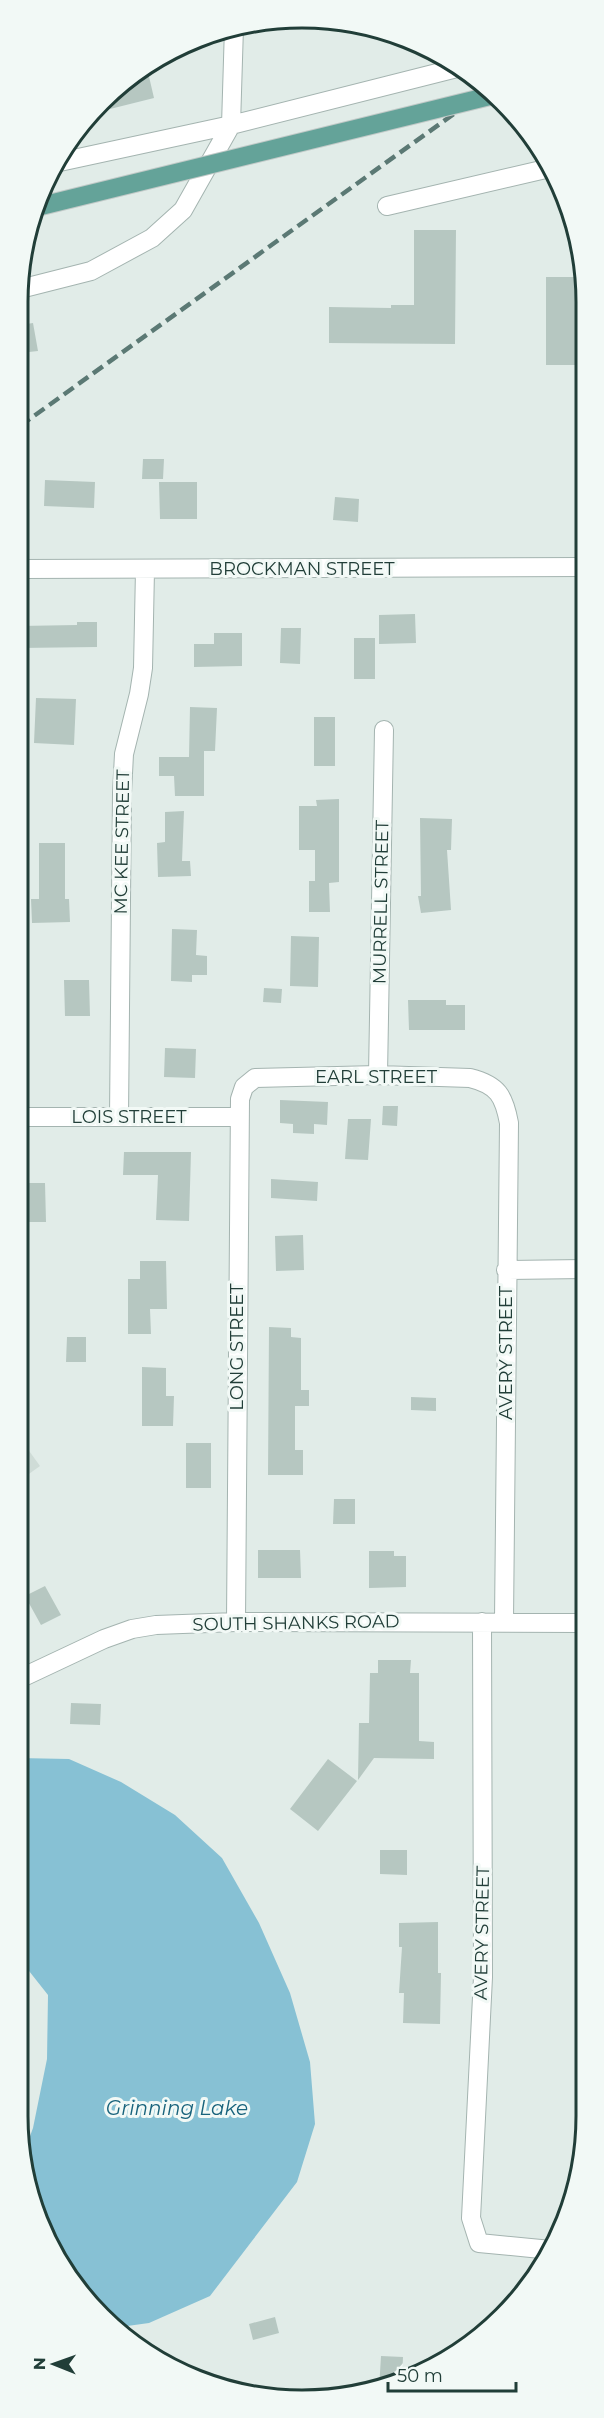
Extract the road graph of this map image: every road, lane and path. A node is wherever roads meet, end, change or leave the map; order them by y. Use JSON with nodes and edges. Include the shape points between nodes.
{"nodes":[{"id":1,"x":234,"y":37,"type":"edge"},
{"id":2,"x":447,"y":70,"type":"edge"},
{"id":3,"x":484,"y":98,"type":"edge"},
{"id":4,"x":231,"y":125,"type":"junction"},
{"id":5,"x":68,"y":160,"type":"edge"},
{"id":6,"x":541,"y":170,"type":"edge"},
{"id":7,"x":46,"y":204,"type":"edge"},
{"id":8,"x":387,"y":206,"type":"dead end"},
{"id":9,"x":29,"y":287,"type":"edge"},
{"id":10,"x":576,"y":567,"type":"edge"},
{"id":11,"x":28,"y":569,"type":"edge"},
{"id":12,"x":145,"y":570,"type":"junction"},
{"id":13,"x":384,"y":730,"type":"dead end"},
{"id":14,"x":378,"y":1075,"type":"junction"},
{"id":15,"x":255,"y":1078,"type":"joint"},
{"id":16,"x":495,"y":1089,"type":"joint"},
{"id":17,"x":239,"y":1116,"type":"junction"},
{"id":18,"x":28,"y":1117,"type":"edge"},
{"id":19,"x":119,"y":1117,"type":"junction"},
{"id":20,"x":576,"y":1269,"type":"edge"},
{"id":21,"x":506,"y":1270,"type":"junction"},
{"id":22,"x":236,"y":1622,"type":"junction"},
{"id":23,"x":482,"y":1622,"type":"junction"},
{"id":24,"x":504,"y":1622,"type":"junction"},
{"id":25,"x":576,"y":1623,"type":"edge"},
{"id":26,"x":28,"y":1675,"type":"edge"},
{"id":27,"x":541,"y":2249,"type":"edge"}],
"edges":[{"from":1,"to":4,"type":"street"},
{"from":2,"to":4,"type":"street"},
{"from":3,"to":7,"type":"main road","bridge":true},
{"from":4,"to":5,"type":"street"},
{"from":4,"to":9,"type":"street","via":[[183,210],[152,238],[91,271]]},
{"from":6,"to":8,"type":"street"},
{"from":10,"to":12,"type":"street","name":"BROCKMAN STREET"},
{"from":11,"to":12,"type":"street","name":"BROCKMAN STREET"},
{"from":12,"to":19,"type":"street","name":"MC KEE STREET","via":[[142,668],[124,754],[122,793]]},
{"from":13,"to":14,"type":"street","name":"MURRELL STREET"},
{"from":14,"to":15,"type":"street","name":"EARL STREET"},
{"from":14,"to":16,"type":"street","name":"EARL STREET","via":[[470,1078]]},
{"from":15,"to":17,"type":"street","name":"LONG STREET","via":[[244,1087]]},
{"from":16,"to":21,"type":"street","name":"AVERY STREET","via":[[504,1100],[509,1123]]},
{"from":17,"to":19,"type":"street","name":"LOIS STREET"},
{"from":17,"to":22,"type":"street","name":"LONG STREET"},
{"from":18,"to":19,"type":"street","name":"LOIS STREET"},
{"from":20,"to":21,"type":"street"},
{"from":21,"to":24,"type":"street","name":"AVERY STREET"},
{"from":22,"to":23,"type":"street","name":"SOUTH SHANKS ROAD"},
{"from":22,"to":26,"type":"street","name":"SOUTH SHANKS ROAD","via":[[132,1629]]},
{"from":23,"to":24,"type":"street","name":"SOUTH SHANKS ROAD"},
{"from":23,"to":27,"type":"street","name":"AVERY STREET","via":[[483,1977],[471,2218],[479,2243]]},
{"from":24,"to":25,"type":"street","name":"SOUTH SHANKS ROAD"}]}
